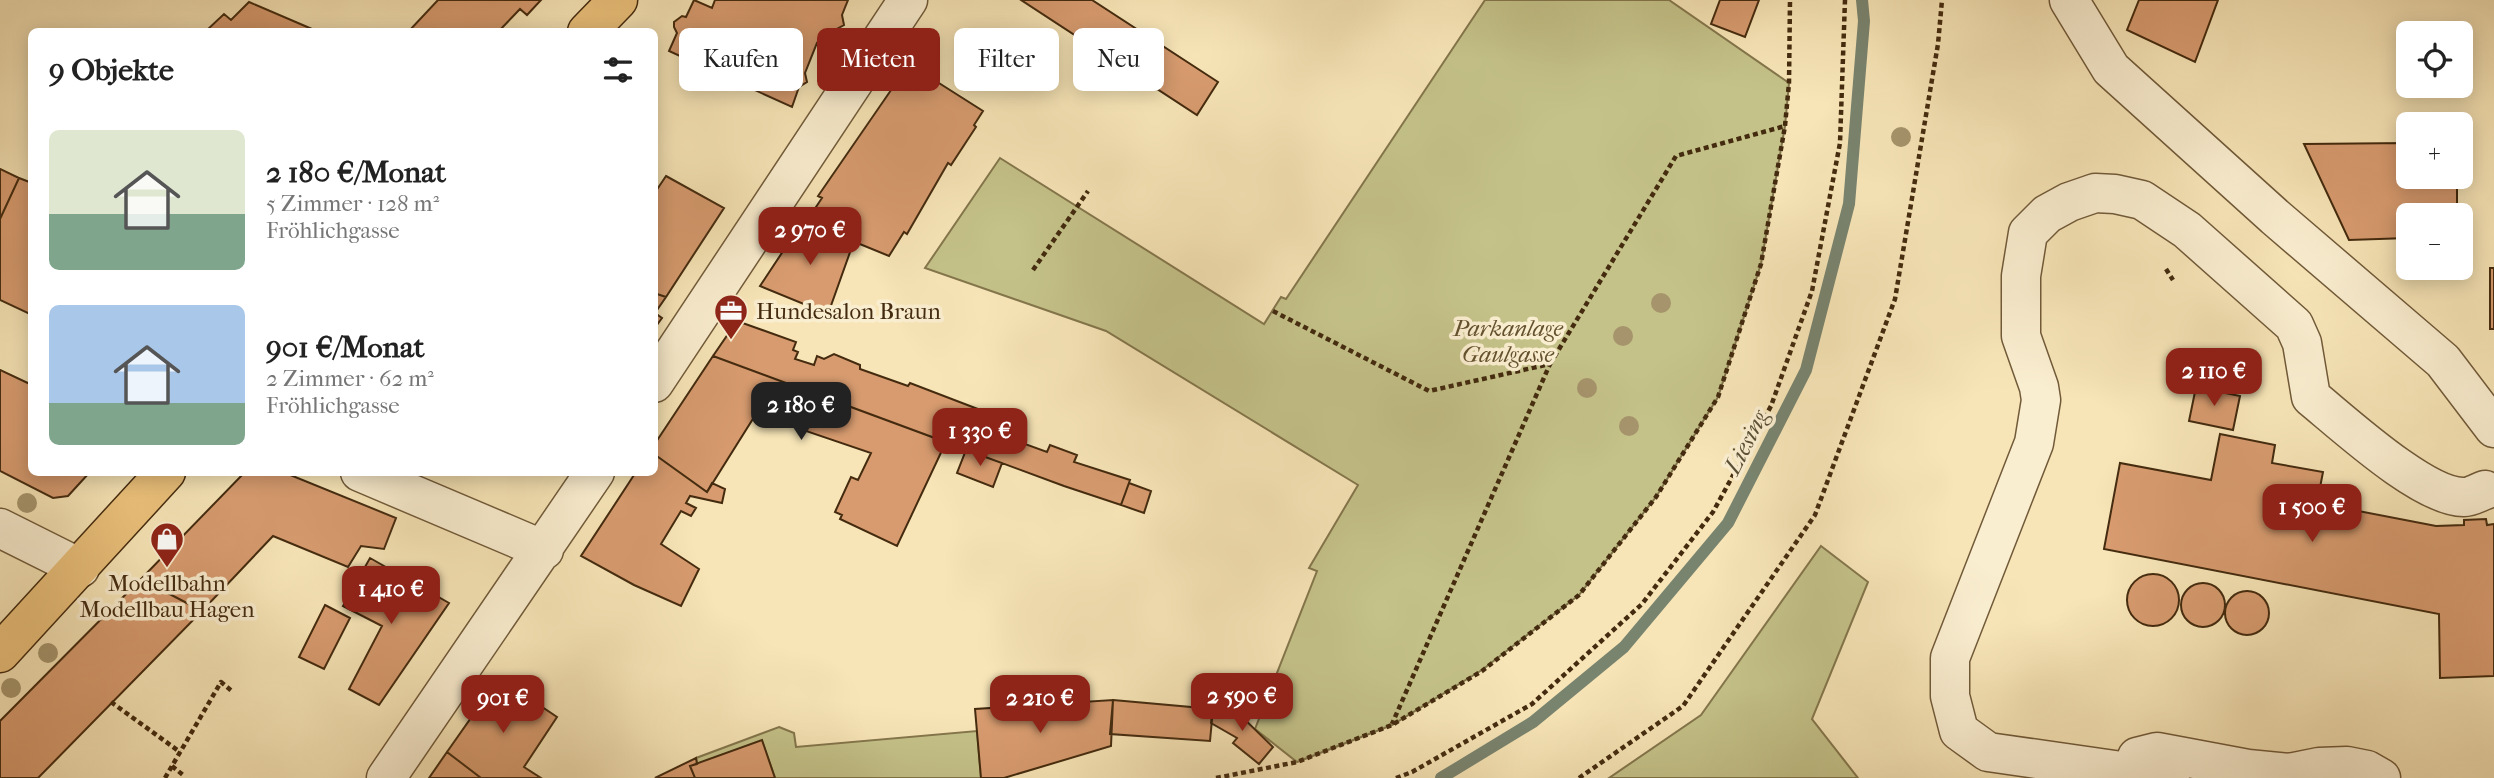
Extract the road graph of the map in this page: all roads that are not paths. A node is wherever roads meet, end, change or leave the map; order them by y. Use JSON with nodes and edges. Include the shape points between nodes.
{"nodes":[{"id":1,"x":618,"y":0,"type":"edge"},
{"id":2,"x":908,"y":0,"type":"edge"},
{"id":3,"x":2068,"y":0,"type":"edge"},
{"id":4,"x":591,"y":28,"type":"edge"},
{"id":5,"x":658,"y":377,"type":"edge"},
{"id":6,"x":2494,"y":428,"type":"edge"},
{"id":7,"x":162,"y":476,"type":"edge"},
{"id":8,"x":369,"y":476,"type":"edge"},
{"id":9,"x":592,"y":476,"type":"edge"},
{"id":10,"x":2490,"y":494,"type":"edge"},
{"id":11,"x":0,"y":528,"type":"edge"},
{"id":12,"x":544,"y":550,"type":"junction"},
{"id":13,"x":80,"y":568,"type":"junction"},
{"id":14,"x":0,"y":653,"type":"edge"},
{"id":15,"x":2091,"y":767,"type":"junction"},
{"id":16,"x":386,"y":778,"type":"edge"},
{"id":17,"x":2170,"y":778,"type":"edge"},
{"id":18,"x":2381,"y":778,"type":"edge"}],
"edges":[{"from":1,"to":4,"type":"main road"},
{"from":2,"to":5,"type":"street"},
{"from":3,"to":6,"type":"street","via":[[2112,69],[2443,361]]},
{"from":7,"to":13,"type":"main road"},
{"from":8,"to":12,"type":"street"},
{"from":9,"to":12,"type":"street"},
{"from":10,"to":15,"type":"street","via":[[2464,497],[2428,487],[2311,397],[2294,325],[2188,230],[2142,200],[2095,193],[2046,214],[2028,233],[2021,276],[2021,336],[2041,400],[2034,443],[1950,658],[1950,696],[1959,731],[1988,752]]},
{"from":11,"to":13,"type":"street"},
{"from":12,"to":16,"type":"street"},
{"from":13,"to":14,"type":"main road"},
{"from":15,"to":17,"type":"street"},
{"from":15,"to":18,"type":"street","via":[[2157,752],[2289,773],[2347,766],[2367,769]]}]}
